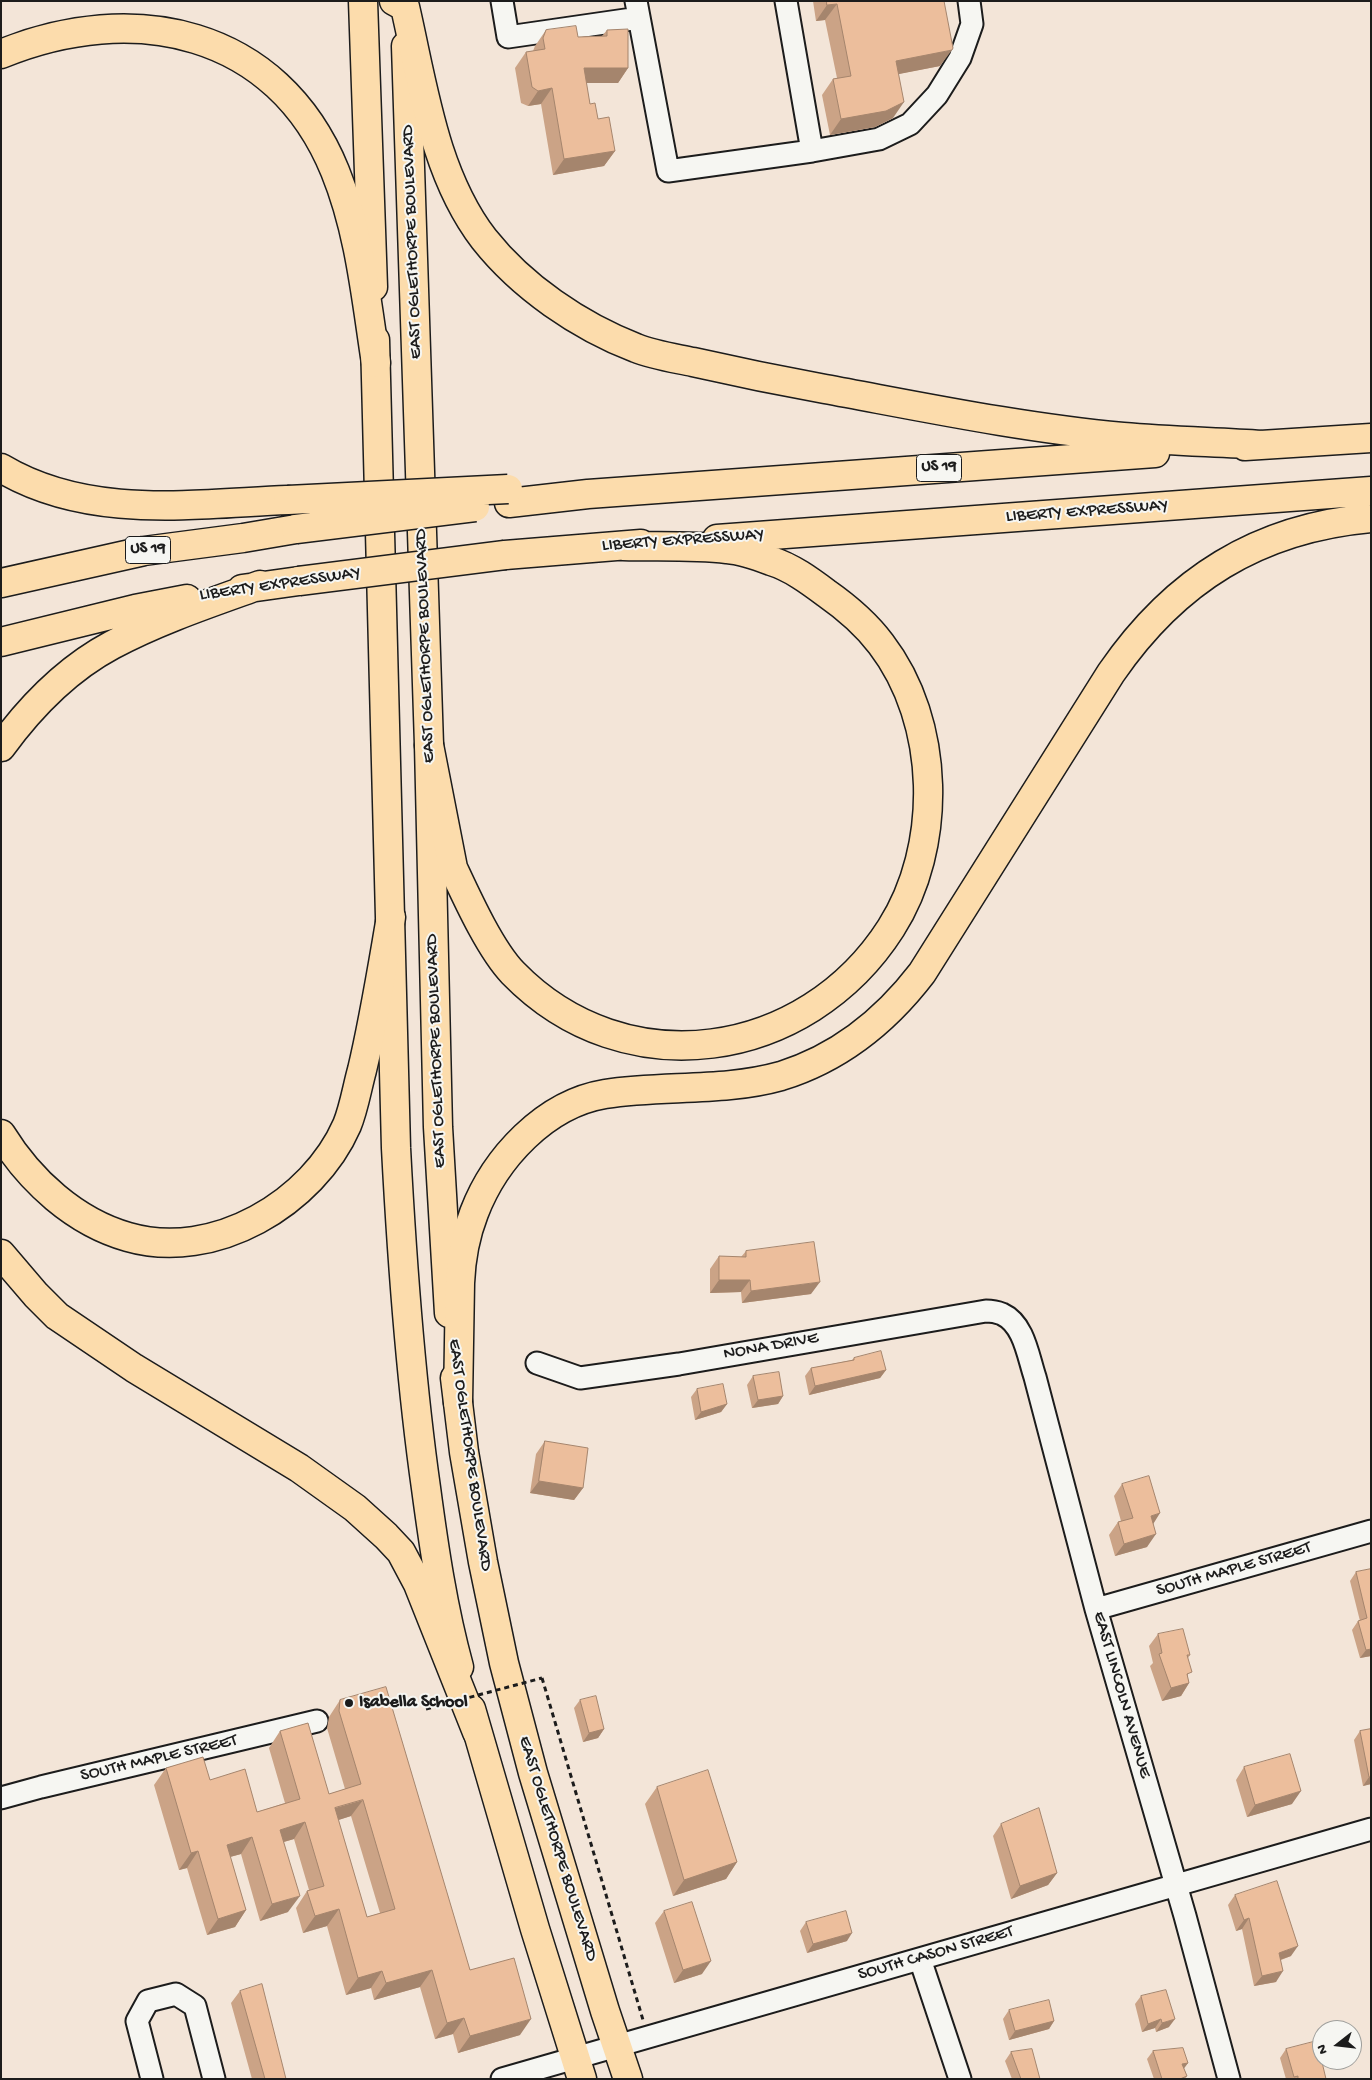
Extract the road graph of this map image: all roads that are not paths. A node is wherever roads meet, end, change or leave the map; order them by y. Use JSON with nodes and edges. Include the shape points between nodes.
{"nodes":[{"id":1,"x":364,"y":1,"type":"edge"},
{"id":2,"x":502,"y":1,"type":"edge"},
{"id":3,"x":786,"y":1,"type":"edge"},
{"id":4,"x":969,"y":1,"type":"edge"},
{"id":5,"x":401,"y":3,"type":"edge"},
{"id":6,"x":637,"y":9,"type":"edge"},
{"id":7,"x":1,"y":54,"type":"edge"},
{"id":8,"x":812,"y":151,"type":"junction"},
{"id":9,"x":376,"y":363,"type":"junction"},
{"id":10,"x":1371,"y":438,"type":"edge"},
{"id":11,"x":1262,"y":445,"type":"junction"},
{"id":12,"x":1,"y":468,"type":"edge"},
{"id":13,"x":1371,"y":491,"type":"edge"},
{"id":14,"x":508,"y":496,"type":"junction"},
{"id":15,"x":1371,"y":518,"type":"edge"},
{"id":16,"x":623,"y":546,"type":"junction"},
{"id":17,"x":1,"y":583,"type":"edge"},
{"id":18,"x":260,"y":585,"type":"junction"},
{"id":19,"x":1,"y":642,"type":"edge"},
{"id":20,"x":429,"y":745,"type":"junction"},
{"id":21,"x":1,"y":747,"type":"edge"},
{"id":22,"x":391,"y":917,"type":"junction"},
{"id":23,"x":1,"y":1134,"type":"edge"},
{"id":24,"x":1,"y":1254,"type":"edge"},
{"id":25,"x":1005,"y":1316,"type":"joint"},
{"id":26,"x":537,"y":1363,"type":"dead end"},
{"id":27,"x":458,"y":1402,"type":"junction"},
{"id":28,"x":1371,"y":1531,"type":"edge"},
{"id":29,"x":1096,"y":1609,"type":"junction"},
{"id":30,"x":317,"y":1721,"type":"dead end"},
{"id":31,"x":477,"y":1732,"type":"junction"},
{"id":32,"x":1,"y":1798,"type":"edge"},
{"id":33,"x":1371,"y":1829,"type":"edge"},
{"id":34,"x":1174,"y":1886,"type":"junction"},
{"id":35,"x":920,"y":1959,"type":"junction"},
{"id":36,"x":618,"y":2046,"type":"junction"},
{"id":37,"x":579,"y":2069,"type":"edge"},
{"id":38,"x":152,"y":2079,"type":"edge"},
{"id":39,"x":214,"y":2079,"type":"edge"},
{"id":40,"x":502,"y":2079,"type":"edge"},
{"id":41,"x":628,"y":2079,"type":"edge"},
{"id":42,"x":960,"y":2079,"type":"edge"},
{"id":43,"x":1229,"y":2079,"type":"edge"}],
"edges":[{"from":1,"to":9,"type":"main road"},
{"from":2,"to":6,"type":"street","via":[[508,37]]},
{"from":3,"to":8,"type":"street"},
{"from":4,"to":8,"type":"street","via":[[972,24],[960,58],[937,95],[910,124],[879,139]]},
{"from":5,"to":11,"type":"main road","via":[[440,152],[467,214],[511,268],[537,291],[599,331],[638,349],[764,378],[942,411],[1121,437]]},
{"from":5,"to":20,"type":"main road","name":"EAST OGLETHORPE BOULEVARD"},
{"from":6,"to":8,"type":"street","via":[[668,171]]},
{"from":7,"to":9,"type":"main road","via":[[58,31],[92,24],[137,23],[184,30],[218,42],[268,76],[310,125],[336,172],[356,238]]},
{"from":9,"to":22,"type":"main road"},
{"from":10,"to":11,"type":"main road","number":"US 19"},
{"from":11,"to":14,"type":"main road","number":"US 19","via":[[588,494]]},
{"from":12,"to":14,"type":"main road","bridge":true,"via":[[63,494],[113,504]]},
{"from":13,"to":16,"type":"main road","name":"LIBERTY EXPRESSWAY"},
{"from":14,"to":17,"type":"main road","number":"US 19","bridge":true,"via":[[144,551]]},
{"from":15,"to":27,"type":"main road","via":[[1298,531],[1248,551],[1202,578],[1161,611],[1111,673],[922,973],[890,1012],[850,1043],[806,1067],[758,1082],[604,1094],[557,1112],[522,1139],[494,1173],[468,1230],[461,1265]]},
{"from":16,"to":18,"type":"main road","name":"LIBERTY EXPRESSWAY","bridge":true,"via":[[505,555]]},
{"from":16,"to":20,"type":"main road","via":[[729,549],[774,562],[839,602],[882,644],[900,674],[914,705],[926,762],[929,796],[926,829],[920,864],[900,912],[870,958],[849,980],[806,1012],[772,1029],[709,1045],[644,1044],[612,1036],[561,1012],[534,993],[507,966],[482,926],[453,868]]},
{"from":18,"to":19,"type":"main road","name":"LIBERTY EXPRESSWAY","via":[[135,608]]},
{"from":18,"to":21,"type":"main road","via":[[178,614],[111,645],[46,694]]},
{"from":20,"to":27,"type":"main road","name":"EAST OGLETHORPE BOULEVARD","via":[[438,1127],[449,1313]]},
{"from":22,"to":23,"type":"main road","via":[[372,1027],[347,1125],[332,1152],[303,1186],[275,1209],[251,1223],[201,1240],[148,1241],[129,1237],[101,1227],[52,1194],[26,1168]]},
{"from":22,"to":31,"type":"main road","via":[[396,1148],[410,1365],[435,1551]]},
{"from":24,"to":31,"type":"main road","via":[[58,1316],[134,1368],[299,1468],[355,1508],[386,1536],[401,1552],[418,1584]]},
{"from":25,"to":26,"type":"street","name":"NONA DRIVE","via":[[986,1310],[679,1364],[580,1378]]},
{"from":25,"to":29,"type":"street","name":"EAST LINCOLN AVENUE","via":[[1015,1323],[1024,1343]]},
{"from":27,"to":36,"type":"main road","name":"EAST OGLETHORPE BOULEVARD","via":[[483,1562],[504,1663],[533,1773]]},
{"from":28,"to":29,"type":"street","name":"SOUTH MAPLE STREET"},
{"from":29,"to":34,"type":"street","name":"EAST LINCOLN AVENUE"},
{"from":30,"to":32,"type":"street","name":"SOUTH MAPLE STREET"},
{"from":31,"to":37,"type":"main road"},
{"from":33,"to":34,"type":"street","name":"SOUTH CASON STREET"},
{"from":34,"to":35,"type":"street","name":"SOUTH CASON STREET"},
{"from":34,"to":43,"type":"street","name":"EAST LINCOLN AVENUE"},
{"from":35,"to":36,"type":"street","name":"SOUTH CASON STREET"},
{"from":35,"to":42,"type":"street"},
{"from":36,"to":37,"type":"street","name":"SOUTH CASON STREET"},
{"from":36,"to":41,"type":"main road","name":"EAST OGLETHORPE BOULEVARD"},
{"from":37,"to":40,"type":"street","name":"SOUTH CASON STREET"},
{"from":38,"to":39,"type":"street","via":[[137,2022],[148,2002],[176,1994],[195,2006]]}]}
